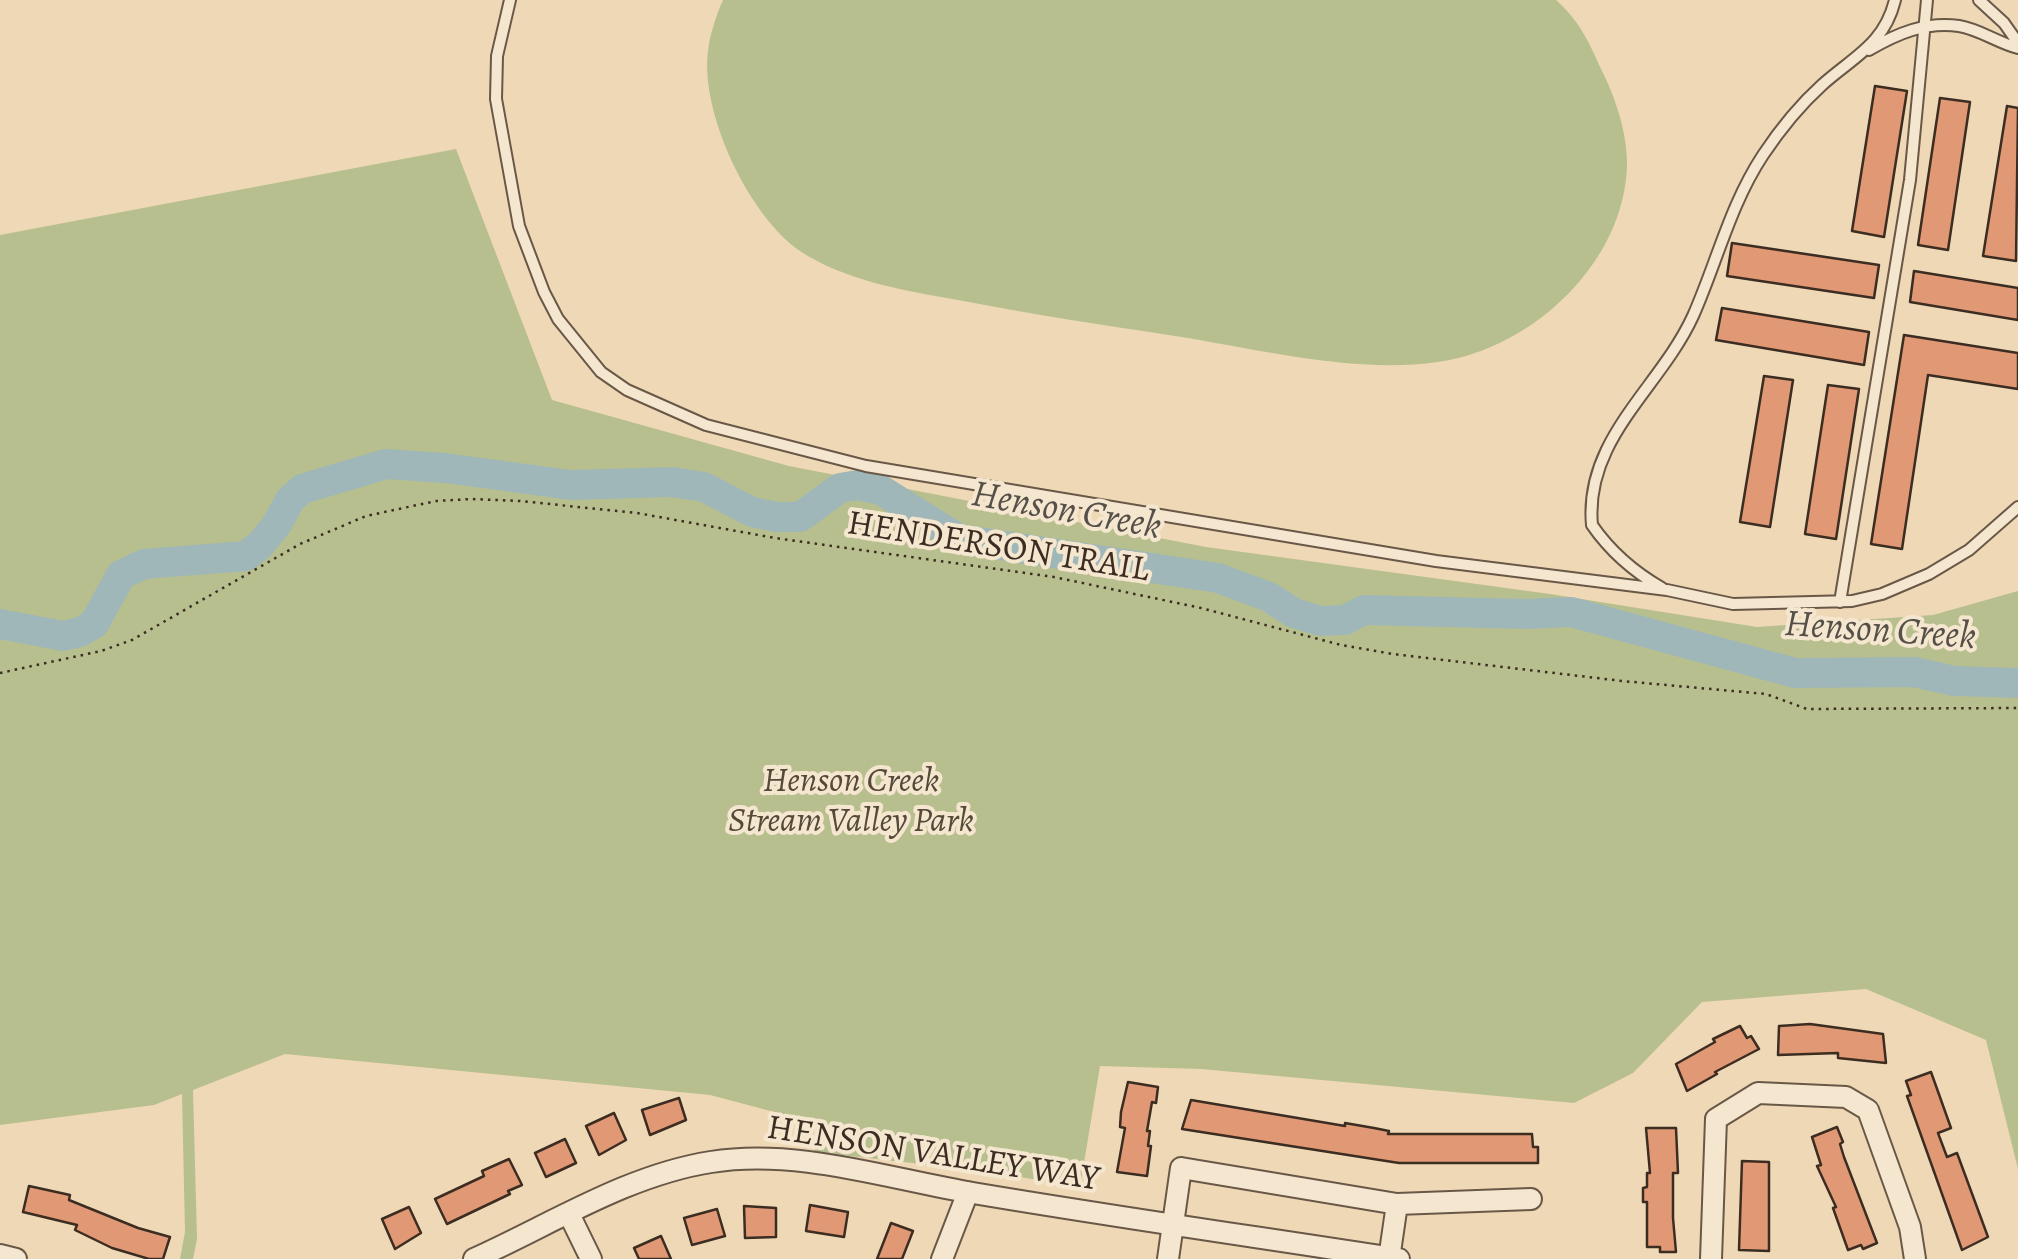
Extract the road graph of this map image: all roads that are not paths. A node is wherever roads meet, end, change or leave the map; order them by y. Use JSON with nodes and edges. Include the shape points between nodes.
{"nodes":[{"id":1,"x":510,"y":0,"type":"edge"},
{"id":2,"x":1895,"y":0,"type":"edge"},
{"id":3,"x":1928,"y":0,"type":"edge"},
{"id":4,"x":1979,"y":0,"type":"edge"},
{"id":5,"x":1927,"y":26,"type":"junction"},
{"id":6,"x":2018,"y":46,"type":"edge"},
{"id":7,"x":1867,"y":52,"type":"junction"},
{"id":8,"x":2018,"y":507,"type":"edge"},
{"id":9,"x":1667,"y":590,"type":"junction"},
{"id":10,"x":1840,"y":602,"type":"junction"},
{"id":11,"x":968,"y":1192,"type":"junction"},
{"id":12,"x":1531,"y":1199,"type":"dead end"},
{"id":13,"x":1397,"y":1204,"type":"junction"},
{"id":14,"x":569,"y":1214,"type":"junction"},
{"id":15,"x":1173,"y":1226,"type":"junction"},
{"id":16,"x":0,"y":1255,"type":"edge"},
{"id":17,"x":1393,"y":1258,"type":"edge"},
{"id":18,"x":16,"y":1259,"type":"edge"},
{"id":19,"x":474,"y":1259,"type":"edge"},
{"id":20,"x":590,"y":1259,"type":"edge"},
{"id":21,"x":942,"y":1259,"type":"edge"},
{"id":22,"x":1168,"y":1259,"type":"edge"},
{"id":23,"x":1711,"y":1259,"type":"edge"},
{"id":24,"x":1914,"y":1259,"type":"edge"}],
"edges":[{"from":1,"to":9,"type":"lane","via":[[497,56],[496,99],[520,226],[558,319],[601,372],[627,390],[706,424],[866,466],[1436,562]]},
{"from":2,"to":7,"type":"lane"},
{"from":3,"to":5,"type":"lane"},
{"from":4,"to":6,"type":"lane"},
{"from":5,"to":6,"type":"lane","via":[[1960,26]]},
{"from":5,"to":7,"type":"lane"},
{"from":5,"to":10,"type":"lane","via":[[1910,180]]},
{"from":7,"to":9,"type":"lane","via":[[1819,88],[1764,154],[1720,238],[1692,317],[1606,448],[1593,488],[1592,525],[1642,577]]},
{"from":8,"to":10,"type":"lane","via":[[1930,574]]},
{"from":9,"to":10,"type":"lane","via":[[1733,604]]},
{"from":11,"to":14,"type":"street","name":"HENSON VALLEY WAY","via":[[795,1162],[724,1160],[650,1178]]},
{"from":11,"to":15,"type":"street","name":"HENSON VALLEY WAY"},
{"from":11,"to":21,"type":"street"},
{"from":12,"to":13,"type":"street"},
{"from":13,"to":15,"type":"street","via":[[1181,1168]]},
{"from":13,"to":17,"type":"street"},
{"from":14,"to":19,"type":"street","name":"HENSON VALLEY WAY"},
{"from":14,"to":20,"type":"street"},
{"from":15,"to":17,"type":"street","name":"HENSON VALLEY WAY"},
{"from":15,"to":22,"type":"street"},
{"from":16,"to":18,"type":"street"},
{"from":23,"to":24,"type":"street","via":[[1716,1120],[1758,1093],[1846,1097],[1868,1110],[1910,1226]]}]}
